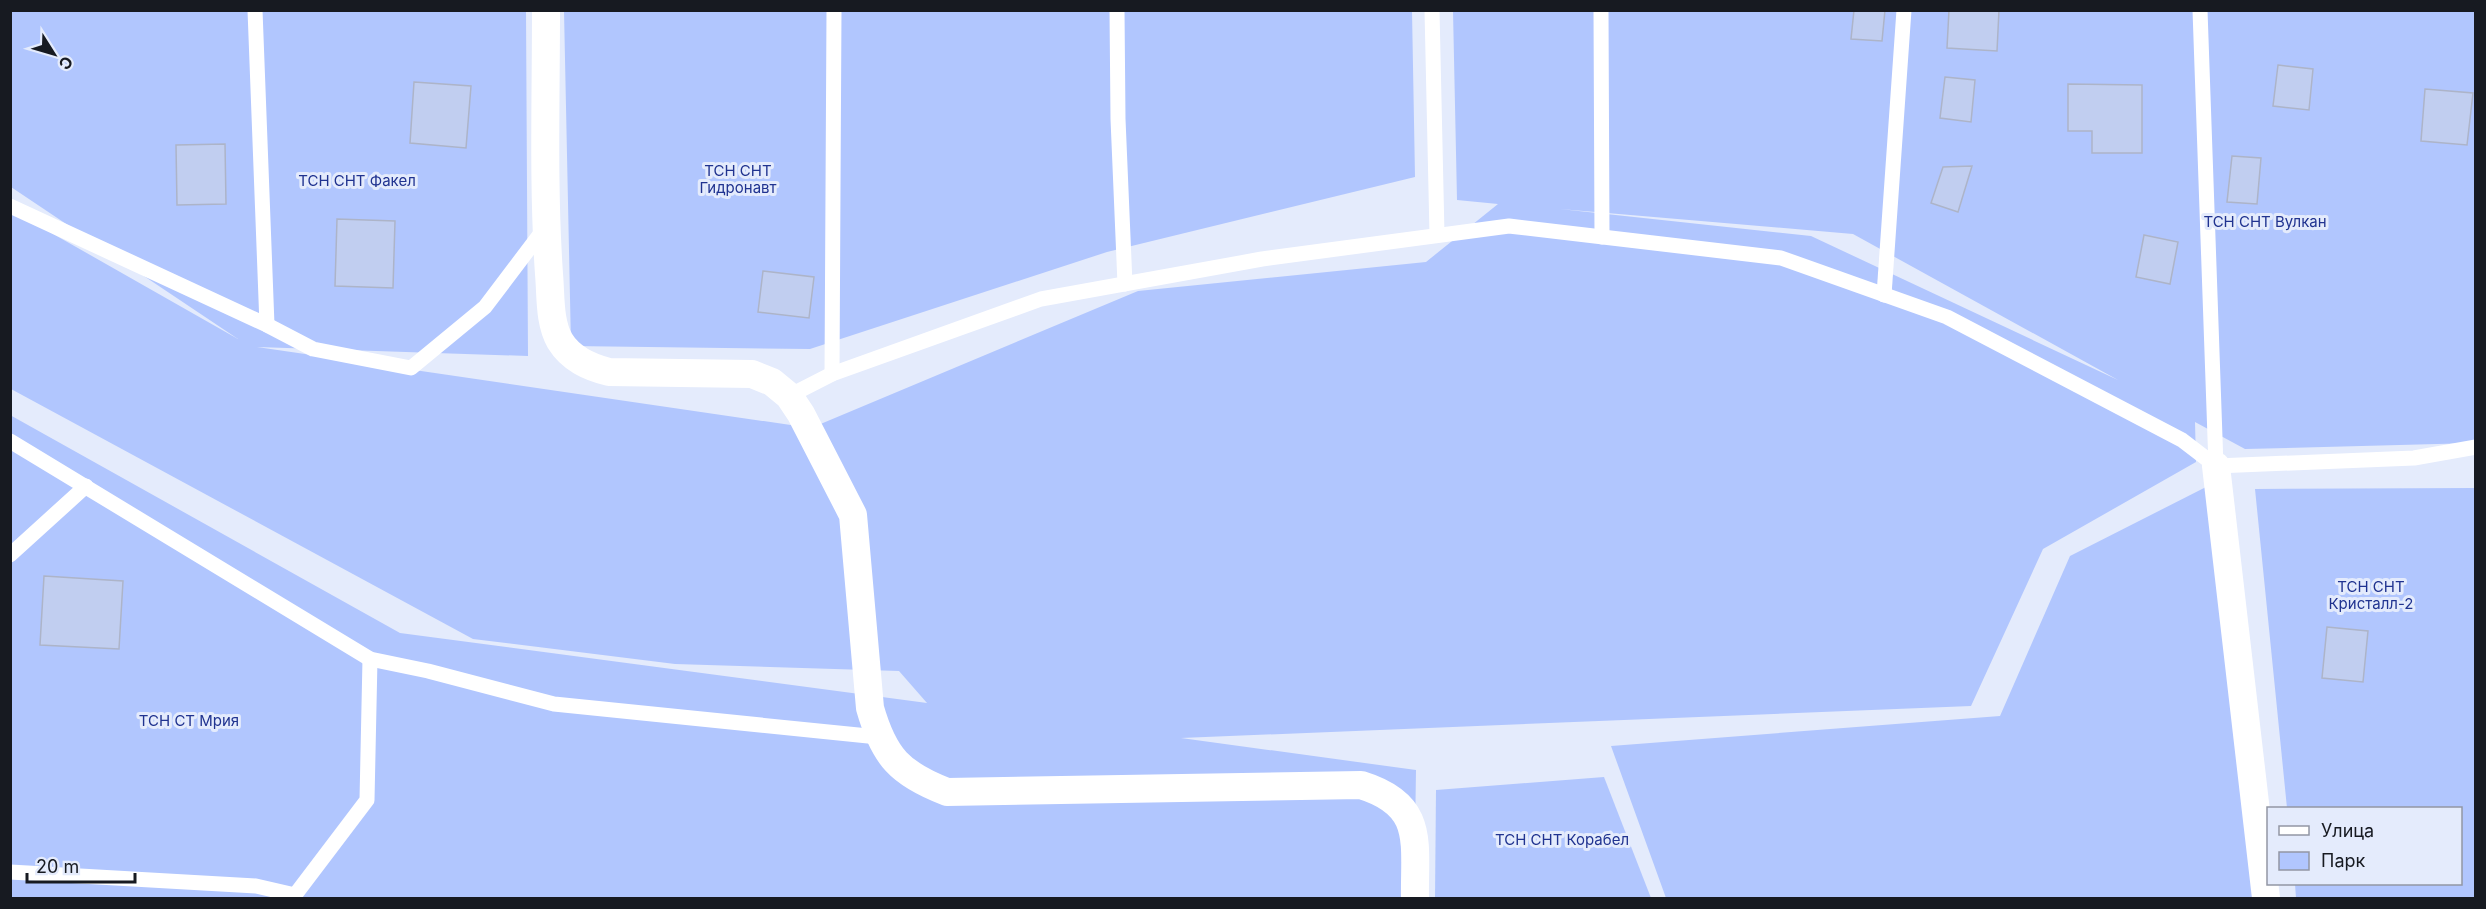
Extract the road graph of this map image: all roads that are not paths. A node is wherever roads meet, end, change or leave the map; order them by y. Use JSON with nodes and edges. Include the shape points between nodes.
{"nodes":[{"id":1,"x":255,"y":10,"type":"edge"},
{"id":2,"x":546,"y":10,"type":"edge"},
{"id":3,"x":834,"y":10,"type":"edge"},
{"id":4,"x":1118,"y":10,"type":"edge"},
{"id":5,"x":1432,"y":10,"type":"edge"},
{"id":6,"x":1601,"y":10,"type":"edge"},
{"id":7,"x":1904,"y":10,"type":"edge"},
{"id":8,"x":2200,"y":10,"type":"edge"},
{"id":9,"x":10,"y":206,"type":"edge"},
{"id":10,"x":546,"y":227,"type":"junction"},
{"id":11,"x":1437,"y":235,"type":"junction"},
{"id":12,"x":1602,"y":237,"type":"junction"},
{"id":13,"x":1125,"y":284,"type":"junction"},
{"id":14,"x":1884,"y":295,"type":"junction"},
{"id":15,"x":267,"y":325,"type":"junction"},
{"id":16,"x":832,"y":374,"type":"junction"},
{"id":17,"x":789,"y":396,"type":"junction"},
{"id":18,"x":10,"y":441,"type":"edge"},
{"id":19,"x":2475,"y":447,"type":"edge"},
{"id":20,"x":2216,"y":466,"type":"junction"},
{"id":21,"x":86,"y":486,"type":"junction"},
{"id":22,"x":10,"y":555,"type":"edge"},
{"id":23,"x":370,"y":659,"type":"junction"},
{"id":24,"x":878,"y":737,"type":"junction"},
{"id":25,"x":10,"y":872,"type":"edge"},
{"id":26,"x":295,"y":897,"type":"edge"},
{"id":27,"x":1415,"y":898,"type":"edge"},
{"id":28,"x":2266,"y":898,"type":"edge"}],
"edges":[{"from":1,"to":15,"type":"lane"},
{"from":2,"to":10,"type":"street"},
{"from":3,"to":16,"type":"lane"},
{"from":4,"to":13,"type":"lane"},
{"from":5,"to":11,"type":"lane"},
{"from":6,"to":12,"type":"lane"},
{"from":7,"to":14,"type":"lane"},
{"from":8,"to":20,"type":"lane"},
{"from":9,"to":15,"type":"lane"},
{"from":10,"to":15,"type":"lane","via":[[485,307],[411,368],[313,349]]},
{"from":10,"to":17,"type":"street","via":[[553,324],[573,357],[609,372],[752,374],[772,382]]},
{"from":11,"to":12,"type":"lane","via":[[1509,226]]},
{"from":11,"to":13,"type":"lane","via":[[1262,259]]},
{"from":12,"to":14,"type":"lane","via":[[1781,258]]},
{"from":13,"to":16,"type":"lane","via":[[1041,299]]},
{"from":14,"to":20,"type":"lane","via":[[1947,317],[2182,440]]},
{"from":16,"to":17,"type":"lane"},
{"from":17,"to":24,"type":"street","via":[[853,515],[870,708]]},
{"from":18,"to":21,"type":"lane"},
{"from":19,"to":20,"type":"lane","via":[[2414,458]]},
{"from":20,"to":28,"type":"street"},
{"from":21,"to":22,"type":"lane"},
{"from":21,"to":23,"type":"lane"},
{"from":23,"to":24,"type":"lane","via":[[554,704]]},
{"from":23,"to":26,"type":"lane","via":[[367,800]]},
{"from":24,"to":27,"type":"street","via":[[896,762],[919,781],[947,792],[1361,785],[1382,792],[1399,804],[1411,823],[1416,844]]},
{"from":25,"to":26,"type":"lane","via":[[256,886]]}]}
